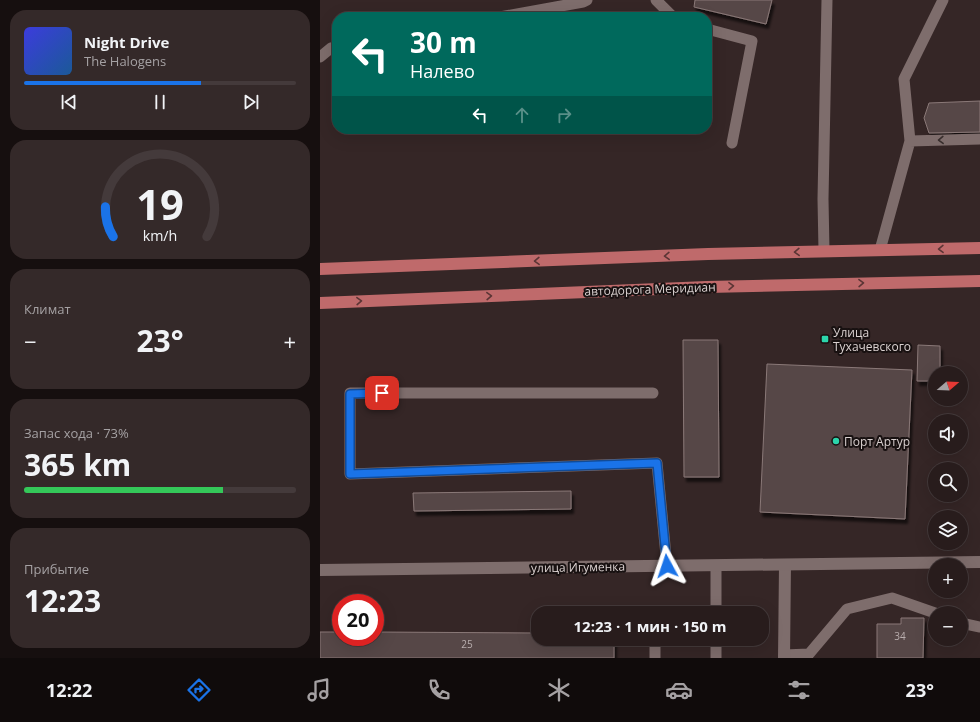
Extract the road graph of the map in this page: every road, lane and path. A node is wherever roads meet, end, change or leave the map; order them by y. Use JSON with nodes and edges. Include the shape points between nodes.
{"nodes":[{"id":1,"x":587,"y":0,"type":"edge"},
{"id":2,"x":656,"y":0,"type":"edge"},
{"id":3,"x":828,"y":0,"type":"edge"},
{"id":4,"x":943,"y":0,"type":"edge"},
{"id":5,"x":527,"y":12,"type":"edge"},
{"id":6,"x":668,"y":12,"type":"edge"},
{"id":7,"x":712,"y":30,"type":"edge"},
{"id":8,"x":332,"y":48,"type":"edge"},
{"id":9,"x":320,"y":57,"type":"edge"},
{"id":10,"x":980,"y":139,"type":"edge"},
{"id":11,"x":910,"y":141,"type":"junction"},
{"id":12,"x":732,"y":143,"type":"dead end"},
{"id":13,"x":980,"y":248,"type":"edge"},
{"id":14,"x":880,"y":250,"type":"junction"},
{"id":15,"x":824,"y":251,"type":"junction"},
{"id":16,"x":320,"y":269,"type":"edge"},
{"id":17,"x":980,"y":281,"type":"edge"},
{"id":18,"x":320,"y":303,"type":"edge"},
{"id":19,"x":653,"y":393,"type":"dead end"},
{"id":20,"x":980,"y":562,"type":"edge"},
{"id":21,"x":784,"y":565,"type":"junction"},
{"id":22,"x":667,"y":566,"type":"junction"},
{"id":23,"x":716,"y":566,"type":"junction"},
{"id":24,"x":320,"y":570,"type":"edge"},
{"id":25,"x":716,"y":606,"type":"edge"},
{"id":26,"x":928,"y":611,"type":"edge"},
{"id":27,"x":968,"y":624,"type":"edge"},
{"id":28,"x":980,"y":626,"type":"edge"},
{"id":29,"x":655,"y":646,"type":"edge"},
{"id":30,"x":716,"y":646,"type":"edge"},
{"id":31,"x":784,"y":656,"type":"edge"},
{"id":32,"x":655,"y":658,"type":"edge"},
{"id":33,"x":716,"y":658,"type":"edge"}],
"edges":[{"from":1,"to":5,"type":"lane"},
{"from":2,"to":6,"type":"lane"},
{"from":3,"to":15,"type":"lane"},
{"from":4,"to":11,"type":"lane","via":[[904,79]]},
{"from":7,"to":12,"type":"lane","via":[[752,41]]},
{"from":8,"to":9,"type":"lane"},
{"from":10,"to":11,"type":"lane","one_way":true},
{"from":11,"to":14,"type":"lane"},
{"from":13,"to":14,"type":"main road","one_way":true},
{"from":14,"to":15,"type":"main road"},
{"from":15,"to":16,"type":"main road","one_way":true},
{"from":18,"to":17,"type":"main road","name":"автодорога Меридиан","one_way":true,"via":[[699,287]]},
{"from":19,"to":22,"type":"lane","via":[[350,394],[350,474],[657,463]]},
{"from":20,"to":21,"type":"street","name":"улица Игуменка"},
{"from":21,"to":23,"type":"street","name":"улица Игуменка"},
{"from":21,"to":31,"type":"street"},
{"from":22,"to":23,"type":"street","name":"улица Игуменка"},
{"from":22,"to":24,"type":"street","name":"улица Игуменка"},
{"from":23,"to":25,"type":"lane"},
{"from":26,"to":31,"type":"lane","via":[[892,598],[847,609],[809,654]]},
{"from":27,"to":28,"type":"lane"},
{"from":29,"to":32,"type":"lane"},
{"from":30,"to":33,"type":"lane"}]}
